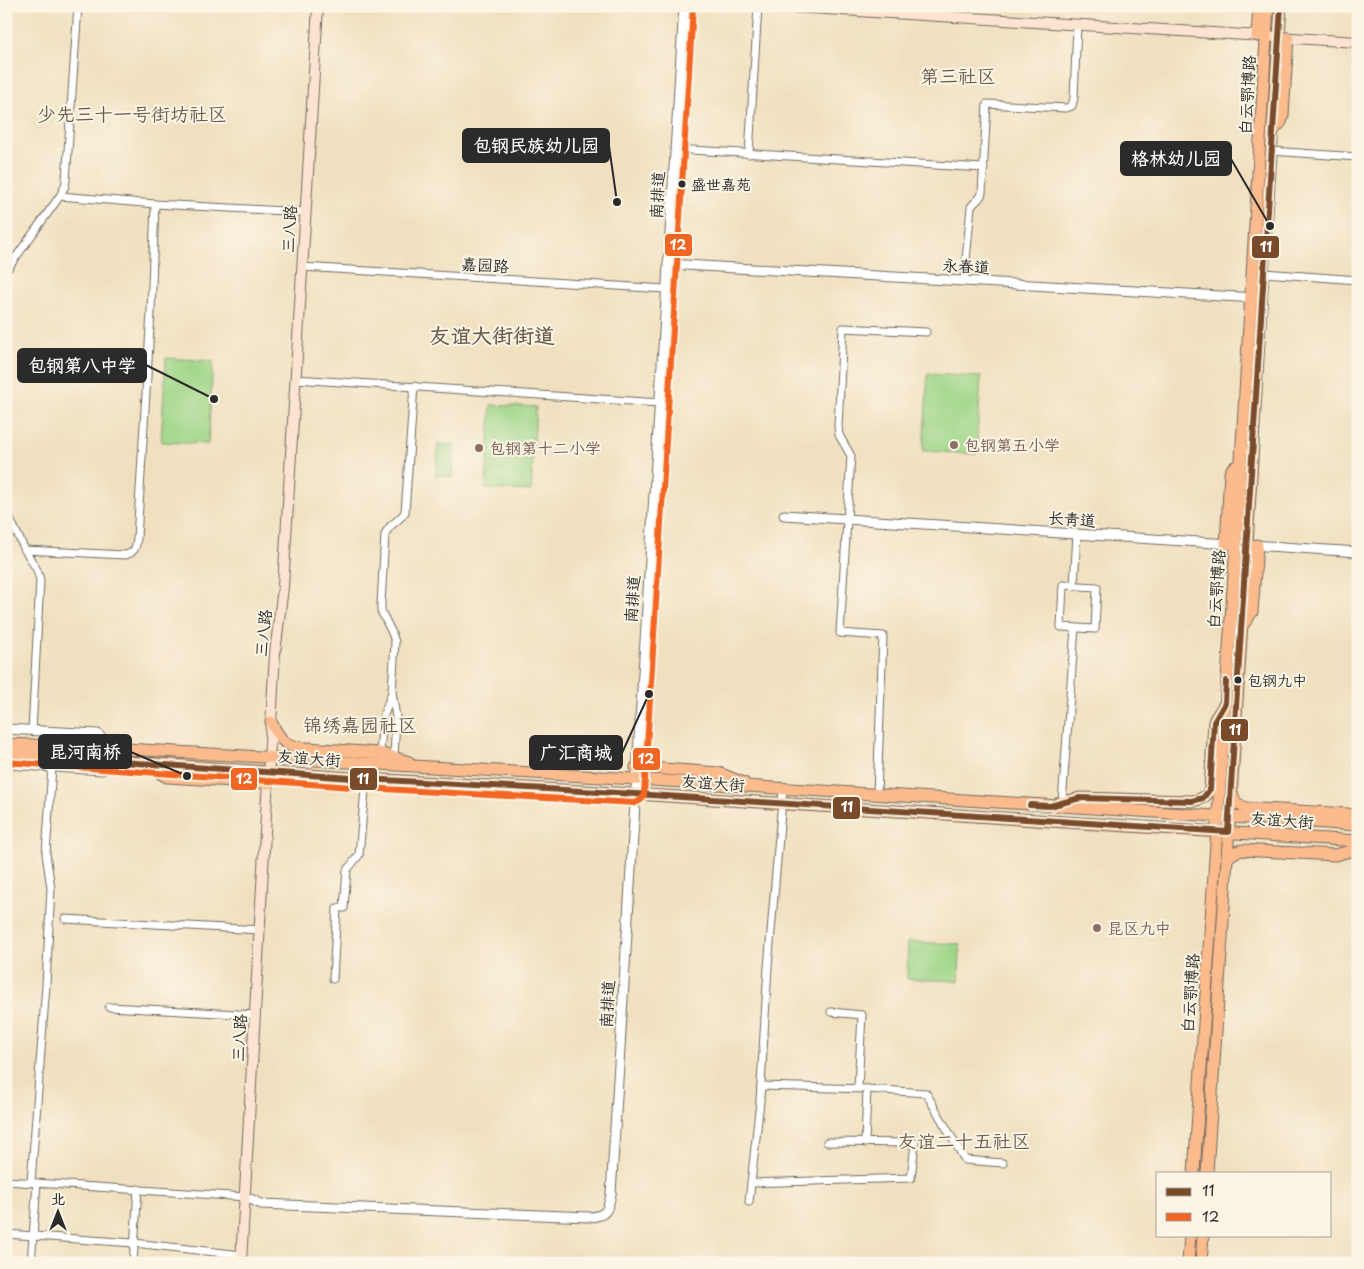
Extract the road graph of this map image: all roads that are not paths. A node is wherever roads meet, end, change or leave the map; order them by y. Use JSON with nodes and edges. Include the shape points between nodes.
{"nodes":[{"id":1,"x":78,"y":6,"type":"edge"},
{"id":2,"x":318,"y":6,"type":"edge"},
{"id":3,"x":684,"y":6,"type":"edge"},
{"id":4,"x":758,"y":6,"type":"edge"},
{"id":5,"x":777,"y":6,"type":"edge"},
{"id":6,"x":1259,"y":6,"type":"edge"},
{"id":7,"x":1268,"y":6,"type":"edge"},
{"id":8,"x":1281,"y":6,"type":"edge"},
{"id":9,"x":944,"y":11,"type":"edge"},
{"id":10,"x":1078,"y":25,"type":"junction"},
{"id":11,"x":1262,"y":36,"type":"junction"},
{"id":12,"x":1284,"y":37,"type":"junction"},
{"id":13,"x":1358,"y":42,"type":"edge"},
{"id":14,"x":675,"y":149,"type":"junction"},
{"id":15,"x":1271,"y":151,"type":"junction"},
{"id":16,"x":749,"y":154,"type":"junction"},
{"id":17,"x":1358,"y":156,"type":"edge"},
{"id":18,"x":984,"y":168,"type":"junction"},
{"id":19,"x":60,"y":196,"type":"junction"},
{"id":20,"x":155,"y":204,"type":"junction"},
{"id":21,"x":305,"y":212,"type":"junction"},
{"id":22,"x":668,"y":264,"type":"junction"},
{"id":23,"x":302,"y":267,"type":"junction"},
{"id":24,"x":6,"y":271,"type":"edge"},
{"id":25,"x":1263,"y":273,"type":"junction"},
{"id":26,"x":1358,"y":280,"type":"edge"},
{"id":27,"x":964,"y":281,"type":"junction"},
{"id":28,"x":666,"y":289,"type":"junction"},
{"id":29,"x":1256,"y":298,"type":"junction"},
{"id":30,"x":926,"y":332,"type":"dead end"},
{"id":31,"x":295,"y":379,"type":"junction"},
{"id":32,"x":414,"y":386,"type":"junction"},
{"id":33,"x":660,"y":402,"type":"junction"},
{"id":34,"x":6,"y":511,"type":"edge"},
{"id":35,"x":784,"y":515,"type":"dead end"},
{"id":36,"x":847,"y":520,"type":"junction"},
{"id":37,"x":1077,"y":534,"type":"junction"},
{"id":38,"x":1241,"y":545,"type":"junction"},
{"id":39,"x":25,"y":550,"type":"junction"},
{"id":40,"x":1358,"y":552,"type":"edge"},
{"id":41,"x":1074,"y":585,"type":"junction"},
{"id":42,"x":1075,"y":628,"type":"junction"},
{"id":43,"x":392,"y":692,"type":"junction"},
{"id":44,"x":1225,"y":703,"type":"junction"},
{"id":45,"x":271,"y":722,"type":"junction"},
{"id":46,"x":6,"y":730,"type":"edge"},
{"id":47,"x":32,"y":731,"type":"junction"},
{"id":48,"x":6,"y":744,"type":"edge"},
{"id":49,"x":110,"y":748,"type":"junction"},
{"id":50,"x":6,"y":753,"type":"edge"},
{"id":51,"x":380,"y":753,"type":"junction"},
{"id":52,"x":394,"y":757,"type":"junction"},
{"id":53,"x":269,"y":758,"type":"junction"},
{"id":54,"x":122,"y":762,"type":"junction"},
{"id":55,"x":6,"y":764,"type":"edge"},
{"id":56,"x":52,"y":767,"type":"junction"},
{"id":57,"x":422,"y":767,"type":"junction"},
{"id":58,"x":636,"y":767,"type":"junction"},
{"id":59,"x":268,"y":777,"type":"junction"},
{"id":60,"x":366,"y":779,"type":"junction"},
{"id":61,"x":635,"y":779,"type":"junction"},
{"id":62,"x":755,"y":788,"type":"junction"},
{"id":63,"x":783,"y":789,"type":"junction"},
{"id":64,"x":1231,"y":791,"type":"junction"},
{"id":65,"x":634,"y":794,"type":"junction"},
{"id":66,"x":877,"y":795,"type":"junction"},
{"id":67,"x":782,"y":804,"type":"junction"},
{"id":68,"x":1056,"y":804,"type":"junction"},
{"id":69,"x":1218,"y":816,"type":"junction"},
{"id":70,"x":1230,"y":817,"type":"junction"},
{"id":71,"x":1358,"y":818,"type":"edge"},
{"id":72,"x":1358,"y":825,"type":"edge"},
{"id":73,"x":1216,"y":831,"type":"junction"},
{"id":74,"x":1228,"y":832,"type":"junction"},
{"id":75,"x":1358,"y":841,"type":"edge"},
{"id":76,"x":1358,"y":849,"type":"edge"},
{"id":77,"x":1227,"y":858,"type":"junction"},
{"id":78,"x":65,"y":919,"type":"dead end"},
{"id":79,"x":260,"y":930,"type":"junction"},
{"id":80,"x":333,"y":979,"type":"dead end"},
{"id":81,"x":109,"y":1007,"type":"dead end"},
{"id":82,"x":831,"y":1012,"type":"dead end"},
{"id":83,"x":256,"y":1015,"type":"junction"},
{"id":84,"x":761,"y":1086,"type":"junction"},
{"id":85,"x":858,"y":1088,"type":"junction"},
{"id":86,"x":867,"y":1088,"type":"junction"},
{"id":87,"x":827,"y":1142,"type":"dead end"},
{"id":88,"x":865,"y":1143,"type":"junction"},
{"id":89,"x":1003,"y":1163,"type":"dead end"},
{"id":90,"x":1194,"y":1172,"type":"edge"},
{"id":91,"x":1207,"y":1172,"type":"edge"},
{"id":92,"x":6,"y":1181,"type":"edge"},
{"id":93,"x":34,"y":1182,"type":"junction"},
{"id":94,"x":751,"y":1183,"type":"junction"},
{"id":95,"x":138,"y":1189,"type":"junction"},
{"id":96,"x":246,"y":1196,"type":"junction"},
{"id":97,"x":749,"y":1202,"type":"dead end"},
{"id":98,"x":6,"y":1234,"type":"edge"},
{"id":99,"x":33,"y":1236,"type":"junction"},
{"id":100,"x":1190,"y":1236,"type":"edge"},
{"id":101,"x":1203,"y":1236,"type":"edge"},
{"id":102,"x":134,"y":1243,"type":"junction"},
{"id":103,"x":242,"y":1259,"type":"edge"},
{"id":104,"x":31,"y":1263,"type":"edge"},
{"id":105,"x":133,"y":1263,"type":"edge"},
{"id":106,"x":1188,"y":1263,"type":"edge"},
{"id":107,"x":1201,"y":1263,"type":"edge"}],
"edges":[{"from":1,"to":19,"type":"street","via":[[66,180]]},
{"from":2,"to":21,"type":"main road","name":"三八路"},
{"from":3,"to":14,"type":"street","name":"南排道"},
{"from":4,"to":16,"type":"street"},
{"from":5,"to":9,"type":"main road"},
{"from":6,"to":11,"type":"main road"},
{"from":7,"to":11,"type":"main road","name":"白云鄂博路"},
{"from":8,"to":12,"type":"main road"},
{"from":9,"to":10,"type":"main road"},
{"from":10,"to":11,"type":"main road"},
{"from":10,"to":18,"type":"street","via":[[1072,106],[987,104]]},
{"from":11,"to":12,"type":"main road"},
{"from":11,"to":29,"type":"main road","name":"白云鄂博路"},
{"from":12,"to":13,"type":"main road"},
{"from":12,"to":15,"type":"main road","name":"白云鄂博路","via":[[1283,115],[1272,132]]},
{"from":14,"to":16,"type":"street"},
{"from":14,"to":22,"type":"street","name":"南排道"},
{"from":15,"to":17,"type":"street"},
{"from":15,"to":25,"type":"main road","name":"白云鄂博路"},
{"from":16,"to":18,"type":"street"},
{"from":18,"to":27,"type":"street","via":[[982,196],[970,210]]},
{"from":19,"to":20,"type":"street"},
{"from":19,"to":24,"type":"street"},
{"from":20,"to":21,"type":"street"},
{"from":20,"to":39,"type":"street","via":[[136,546],[131,553],[125,554]]},
{"from":21,"to":23,"type":"main road","name":"三八路"},
{"from":22,"to":27,"type":"street","name":"永春道"},
{"from":22,"to":28,"type":"street","name":"南排道"},
{"from":23,"to":28,"type":"street","name":"嘉园路"},
{"from":23,"to":31,"type":"main road","name":"三八路"},
{"from":25,"to":26,"type":"street"},
{"from":25,"to":29,"type":"main road","name":"白云鄂博路"},
{"from":27,"to":29,"type":"street","name":"永春道"},
{"from":28,"to":33,"type":"street","name":"南排道"},
{"from":29,"to":38,"type":"main road","name":"白云鄂博路"},
{"from":29,"to":38,"type":"main road","name":"白云鄂博路","via":[[1240,463],[1230,473]]},
{"from":30,"to":36,"type":"street","via":[[843,328],[838,426],[839,435],[851,456]]},
{"from":31,"to":32,"type":"street"},
{"from":31,"to":45,"type":"main road","name":"三八路","via":[[283,587]]},
{"from":32,"to":33,"type":"street"},
{"from":32,"to":43,"type":"street","via":[[405,512],[385,535],[381,608],[394,639]]},
{"from":33,"to":58,"type":"street","name":"南排道"},
{"from":34,"to":39,"type":"street"},
{"from":35,"to":36,"type":"street","name":"长青道"},
{"from":36,"to":37,"type":"street","name":"长青道"},
{"from":36,"to":66,"type":"street","via":[[840,633],[883,636]]},
{"from":37,"to":38,"type":"street","name":"长青道"},
{"from":37,"to":41,"type":"street"},
{"from":38,"to":40,"type":"street","name":"长青道"},
{"from":38,"to":44,"type":"main road","name":"白云鄂博路"},
{"from":38,"to":64,"type":"main road","name":"白云鄂博路","via":[[1252,612],[1242,626]]},
{"from":39,"to":47,"type":"street","via":[[40,582]]},
{"from":41,"to":42,"type":"street","via":[[1063,585],[1061,627]]},
{"from":41,"to":42,"type":"street","via":[[1097,587],[1095,629]]},
{"from":42,"to":68,"type":"street"},
{"from":43,"to":51,"type":"street","via":[[383,718]]},
{"from":43,"to":52,"type":"street","via":[[396,717]]},
{"from":44,"to":68,"type":"main road","via":[[1214,719],[1210,789],[1204,798],[1192,801],[1080,798]]},
{"from":44,"to":69,"type":"main road","name":"白云鄂博路"},
{"from":45,"to":51,"type":"main road","via":[[280,739],[289,746]]},
{"from":45,"to":53,"type":"main road","name":"三八路"},
{"from":46,"to":47,"type":"street"},
{"from":47,"to":49,"type":"street","via":[[98,734]]},
{"from":48,"to":49,"type":"main road","name":"友谊大街"},
{"from":49,"to":53,"type":"main road","name":"友谊大街"},
{"from":50,"to":54,"type":"main road","name":"友谊大街"},
{"from":51,"to":52,"type":"main road"},
{"from":52,"to":57,"type":"main road"},
{"from":53,"to":57,"type":"main road","name":"友谊大街"},
{"from":53,"to":59,"type":"main road","name":"三八路"},
{"from":54,"to":56,"type":"street","via":[[102,770]]},
{"from":54,"to":59,"type":"main road","name":"友谊大街"},
{"from":55,"to":56,"type":"street"},
{"from":56,"to":93,"type":"street","via":[[46,854],[51,888]]},
{"from":57,"to":61,"type":"main road","name":"友谊大街"},
{"from":58,"to":61,"type":"street","name":"南排道"},
{"from":58,"to":62,"type":"main road","via":[[719,773]]},
{"from":59,"to":60,"type":"main road","name":"友谊大街"},
{"from":59,"to":79,"type":"main road","name":"三八路"},
{"from":60,"to":65,"type":"main road","name":"友谊大街"},
{"from":60,"to":80,"type":"street","via":[[359,856],[347,870],[344,908],[337,908]]},
{"from":61,"to":62,"type":"main road","name":"友谊大街"},
{"from":61,"to":65,"type":"street","name":"南排道"},
{"from":62,"to":63,"type":"main road","name":"友谊大街"},
{"from":63,"to":66,"type":"main road","name":"友谊大街"},
{"from":63,"to":67,"type":"street"},
{"from":64,"to":70,"type":"main road","name":"白云鄂博路"},
{"from":64,"to":71,"type":"main road","via":[[1235,802],[1245,808],[1348,814]]},
{"from":65,"to":67,"type":"main road","name":"友谊大街"},
{"from":65,"to":96,"type":"street","name":"南排道","via":[[611,1194],[609,1207],[604,1213],[589,1217],[261,1204]]},
{"from":66,"to":68,"type":"main road","name":"友谊大街"},
{"from":67,"to":73,"type":"main road","name":"友谊大街"},
{"from":67,"to":84,"type":"street"},
{"from":68,"to":69,"type":"main road","name":"友谊大街"},
{"from":69,"to":70,"type":"main road","name":"友谊大街"},
{"from":69,"to":73,"type":"main road","name":"白云鄂博路"},
{"from":70,"to":72,"type":"main road","name":"友谊大街"},
{"from":70,"to":74,"type":"main road","name":"白云鄂博路"},
{"from":73,"to":74,"type":"main road","name":"友谊大街"},
{"from":73,"to":90,"type":"main road","name":"白云鄂博路"},
{"from":74,"to":75,"type":"main road","name":"友谊大街"},
{"from":74,"to":77,"type":"main road","name":"白云鄂博路"},
{"from":76,"to":77,"type":"main road","via":[[1336,855],[1242,850]]},
{"from":77,"to":91,"type":"main road","name":"白云鄂博路"},
{"from":78,"to":79,"type":"street"},
{"from":79,"to":83,"type":"main road","name":"三八路"},
{"from":81,"to":83,"type":"street"},
{"from":82,"to":85,"type":"street","via":[[862,1015]]},
{"from":83,"to":96,"type":"main road","name":"三八路"},
{"from":84,"to":85,"type":"street"},
{"from":84,"to":94,"type":"street"},
{"from":85,"to":86,"type":"street"},
{"from":86,"to":88,"type":"street"},
{"from":86,"to":89,"type":"street","via":[[926,1093],[965,1160]]},
{"from":87,"to":88,"type":"street"},
{"from":88,"to":94,"type":"street","via":[[915,1143],[911,1178]]},
{"from":92,"to":93,"type":"street"},
{"from":93,"to":95,"type":"street"},
{"from":93,"to":99,"type":"street"},
{"from":94,"to":97,"type":"street"},
{"from":95,"to":96,"type":"street"},
{"from":95,"to":102,"type":"street"},
{"from":96,"to":103,"type":"main road","name":"三八路"},
{"from":98,"to":99,"type":"street"},
{"from":99,"to":102,"type":"street"},
{"from":99,"to":104,"type":"street"},
{"from":100,"to":106,"type":"main road"},
{"from":101,"to":107,"type":"main road"},
{"from":102,"to":103,"type":"street"},
{"from":102,"to":105,"type":"street"}]}
